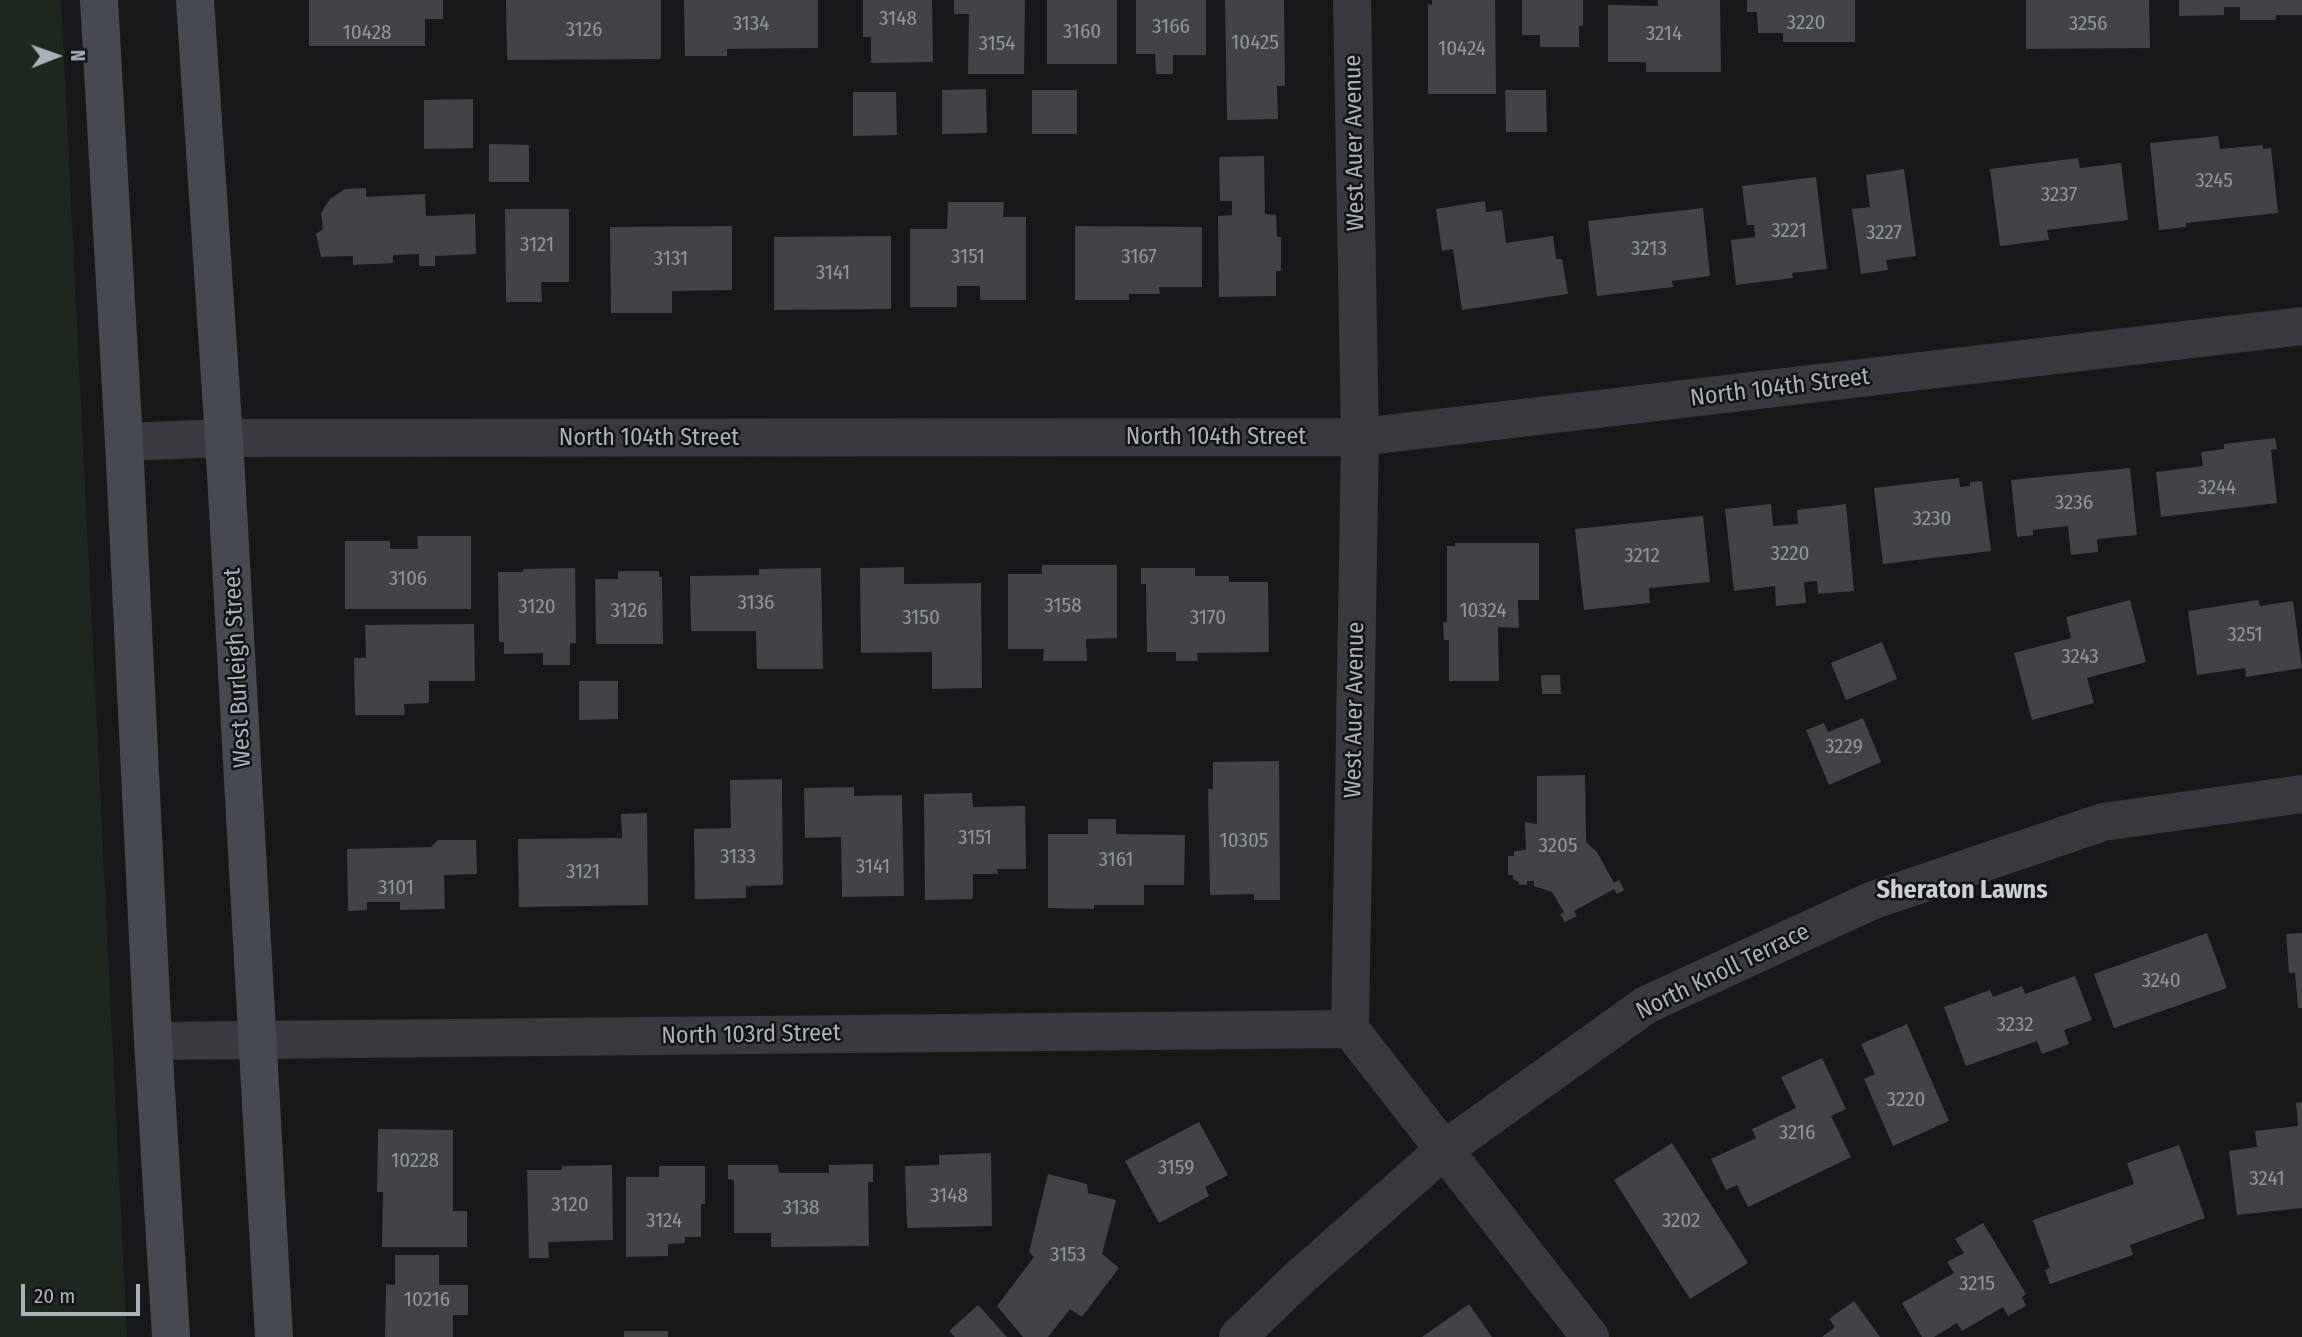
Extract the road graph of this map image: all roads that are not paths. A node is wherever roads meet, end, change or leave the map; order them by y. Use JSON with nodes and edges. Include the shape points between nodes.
{"nodes":[{"id":1,"x":99,"y":0,"type":"edge"},
{"id":2,"x":195,"y":0,"type":"edge"},
{"id":3,"x":1352,"y":0,"type":"edge"},
{"id":4,"x":2302,"y":326,"type":"edge"},
{"id":5,"x":1360,"y":437,"type":"junction"},
{"id":6,"x":224,"y":439,"type":"junction"},
{"id":7,"x":124,"y":442,"type":"junction"},
{"id":8,"x":2302,"y":794,"type":"edge"},
{"id":9,"x":1350,"y":1029,"type":"junction"},
{"id":10,"x":259,"y":1040,"type":"junction"},
{"id":11,"x":152,"y":1041,"type":"junction"},
{"id":12,"x":1446,"y":1149,"type":"junction"},
{"id":13,"x":171,"y":1337,"type":"edge"},
{"id":14,"x":274,"y":1337,"type":"edge"},
{"id":15,"x":1238,"y":1337,"type":"edge"},
{"id":16,"x":1590,"y":1337,"type":"edge"}],
"edges":[{"from":1,"to":7,"type":"main road"},
{"from":2,"to":6,"type":"main road","name":"West Burleigh Street"},
{"from":3,"to":5,"type":"street","name":"West Auer Avenue"},
{"from":4,"to":5,"type":"street","name":"North 104th Street"},
{"from":5,"to":6,"type":"street","name":"North 104th Street"},
{"from":5,"to":9,"type":"street","name":"West Auer Avenue"},
{"from":6,"to":7,"type":"street","name":"North 104th Street"},
{"from":6,"to":10,"type":"main road","name":"West Burleigh Street"},
{"from":7,"to":11,"type":"main road"},
{"from":8,"to":12,"type":"street","name":"North Knoll Terrace","via":[[2103,822],[1871,901],[1646,1005]]},
{"from":9,"to":10,"type":"street","name":"North 103rd Street"},
{"from":9,"to":12,"type":"street"},
{"from":10,"to":11,"type":"street","name":"North 103rd Street"},
{"from":10,"to":14,"type":"main road","name":"West Burleigh Street"},
{"from":11,"to":13,"type":"main road"},
{"from":12,"to":15,"type":"street","name":"North Knoll Terrace"},
{"from":12,"to":16,"type":"street"}]}
